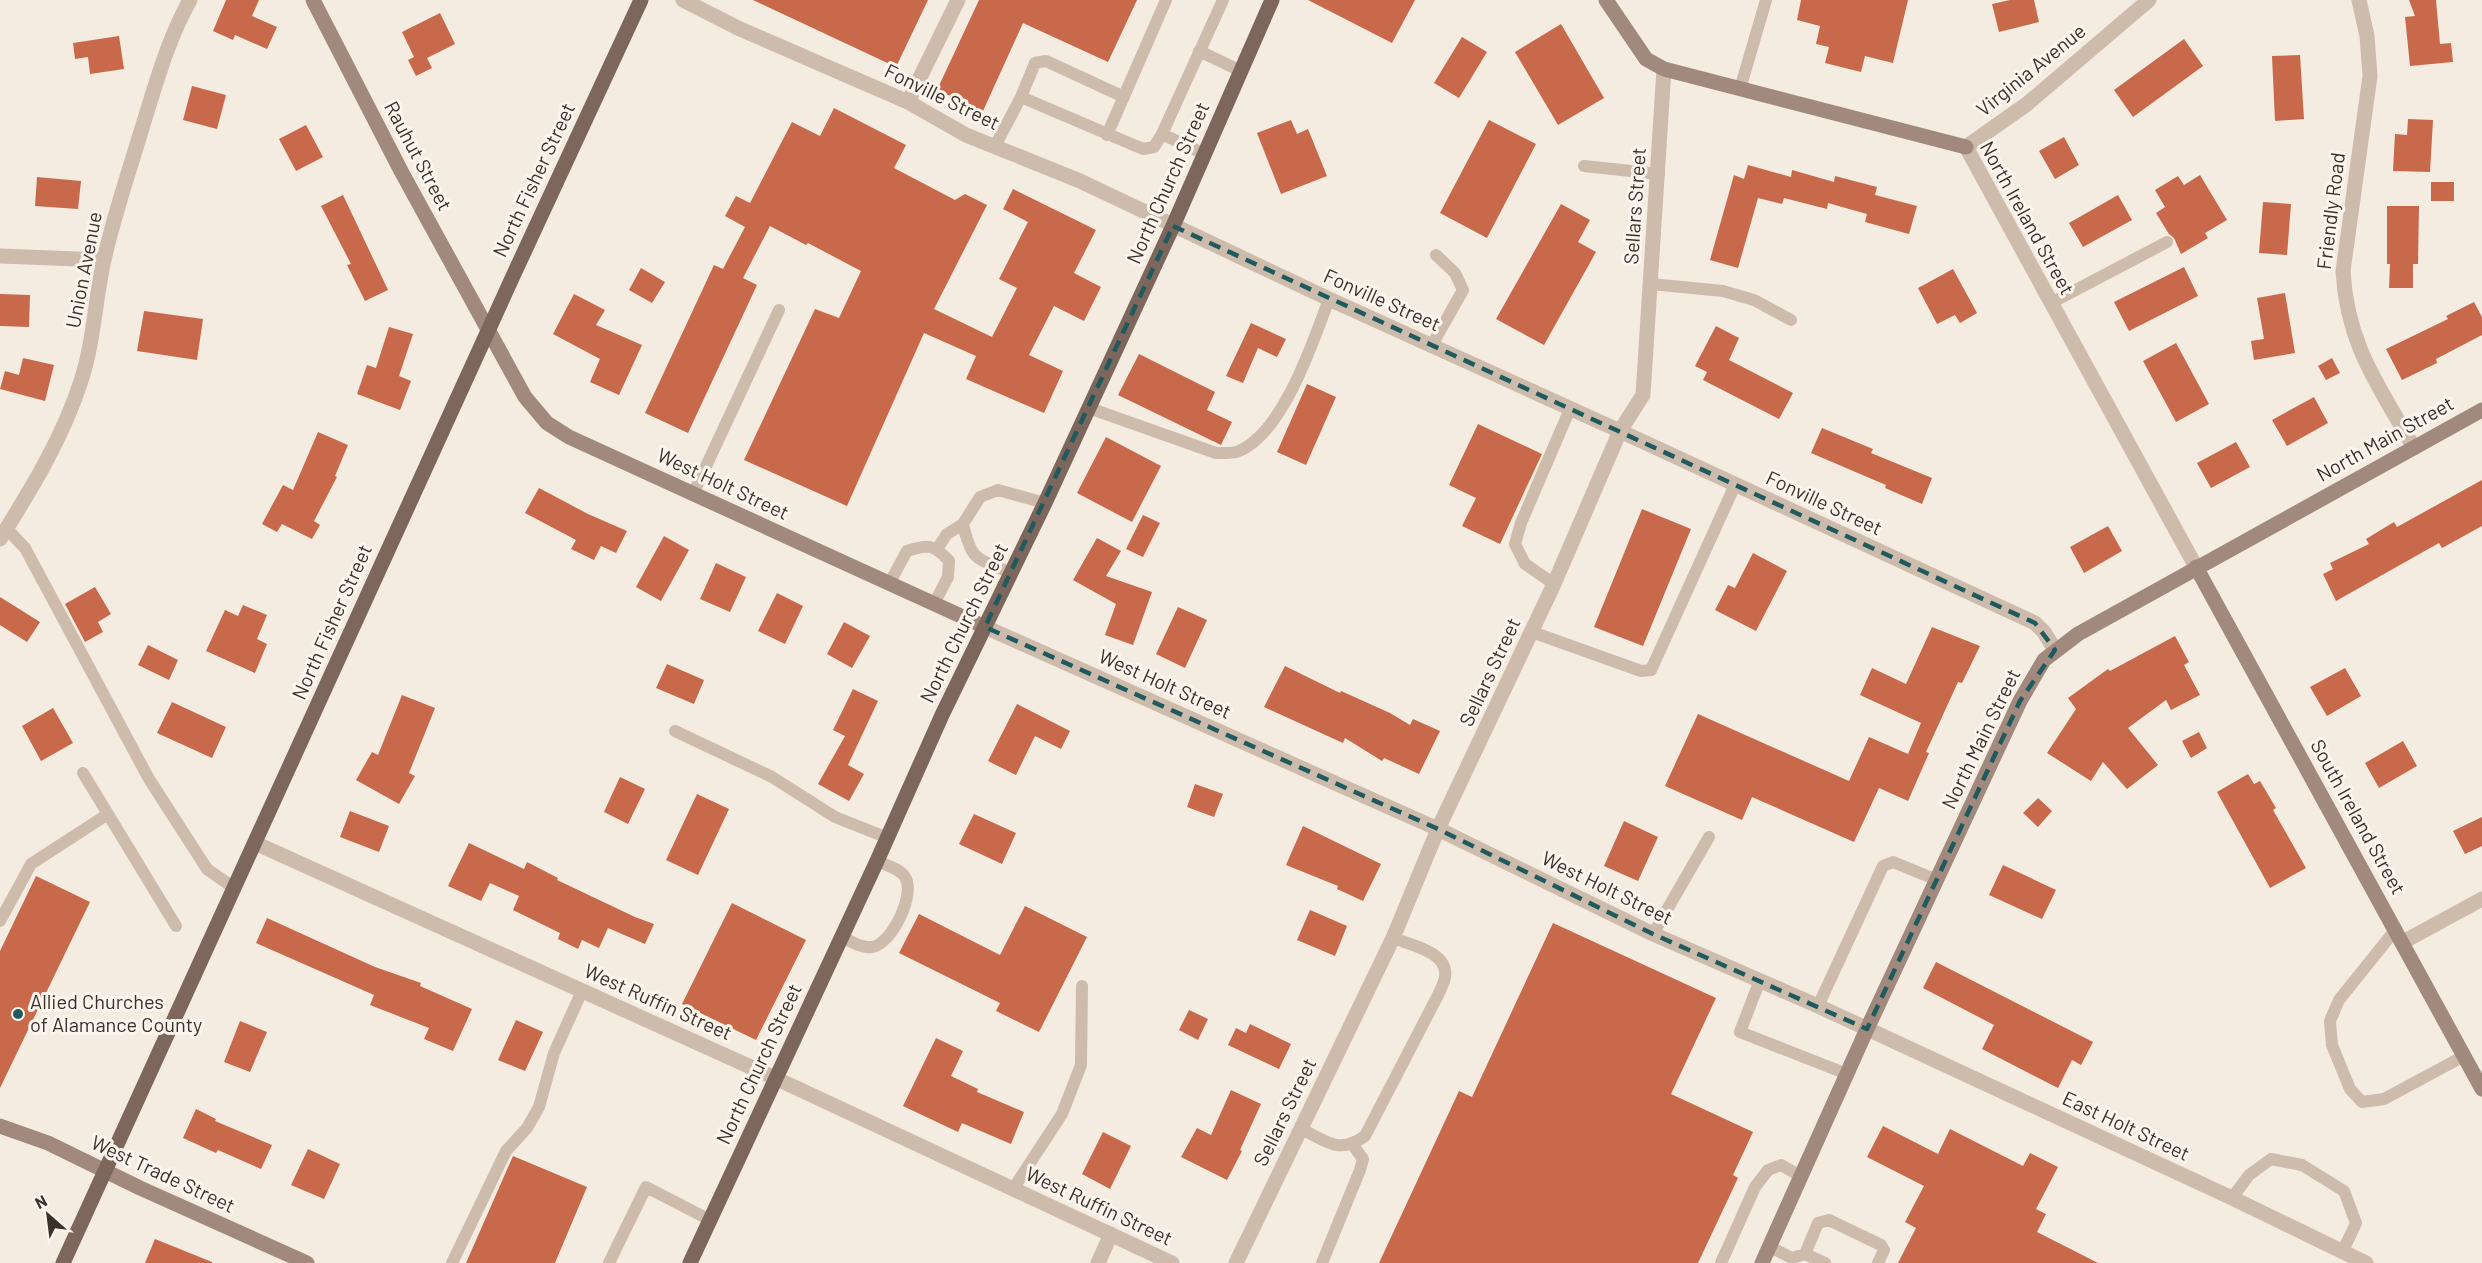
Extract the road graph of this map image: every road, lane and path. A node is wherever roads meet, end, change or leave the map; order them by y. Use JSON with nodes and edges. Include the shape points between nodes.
{"nodes":[{"id":1,"x":190,"y":0,"type":"edge"},
{"id":2,"x":313,"y":0,"type":"edge"},
{"id":3,"x":641,"y":0,"type":"edge"},
{"id":4,"x":683,"y":0,"type":"edge"},
{"id":5,"x":958,"y":0,"type":"edge"},
{"id":6,"x":1166,"y":0,"type":"edge"},
{"id":7,"x":1223,"y":0,"type":"edge"},
{"id":8,"x":1272,"y":0,"type":"edge"},
{"id":9,"x":1606,"y":0,"type":"edge"},
{"id":10,"x":1766,"y":0,"type":"edge"},
{"id":11,"x":2149,"y":0,"type":"edge"},
{"id":12,"x":2358,"y":0,"type":"edge"},
{"id":13,"x":1199,"y":51,"type":"junction"},
{"id":14,"x":1664,"y":69,"type":"junction"},
{"id":15,"x":1241,"y":71,"type":"junction"},
{"id":16,"x":1740,"y":89,"type":"junction"},
{"id":17,"x":1021,"y":97,"type":"junction"},
{"id":18,"x":1124,"y":97,"type":"junction"},
{"id":19,"x":908,"y":102,"type":"junction"},
{"id":20,"x":1162,"y":134,"type":"junction"},
{"id":21,"x":1107,"y":135,"type":"junction"},
{"id":22,"x":995,"y":146,"type":"junction"},
{"id":23,"x":1966,"y":147,"type":"junction"},
{"id":24,"x":1204,"y":154,"type":"junction"},
{"id":25,"x":1584,"y":166,"type":"dead end"},
{"id":26,"x":1659,"y":174,"type":"junction"},
{"id":27,"x":1173,"y":226,"type":"junction"},
{"id":28,"x":2167,"y":242,"type":"dead end"},
{"id":29,"x":1436,"y":255,"type":"dead end"},
{"id":30,"x":0,"y":256,"type":"edge"},
{"id":31,"x":104,"y":260,"type":"junction"},
{"id":32,"x":1651,"y":284,"type":"junction"},
{"id":33,"x":1329,"y":299,"type":"junction"},
{"id":34,"x":2051,"y":303,"type":"junction"},
{"id":35,"x":779,"y":310,"type":"dead end"},
{"id":36,"x":1791,"y":320,"type":"dead end"},
{"id":37,"x":488,"y":331,"type":"junction"},
{"id":38,"x":1432,"y":345,"type":"junction"},
{"id":39,"x":1089,"y":408,"type":"junction"},
{"id":40,"x":1570,"y":409,"type":"junction"},
{"id":41,"x":2482,"y":410,"type":"edge"},
{"id":42,"x":1620,"y":431,"type":"junction"},
{"id":43,"x":2414,"y":448,"type":"junction"},
{"id":44,"x":1735,"y":485,"type":"junction"},
{"id":45,"x":693,"y":494,"type":"junction"},
{"id":46,"x":1045,"y":503,"type":"junction"},
{"id":47,"x":963,"y":524,"type":"junction"},
{"id":48,"x":3,"y":533,"type":"edge"},
{"id":49,"x":937,"y":549,"type":"junction"},
{"id":50,"x":2196,"y":567,"type":"junction"},
{"id":51,"x":1011,"y":573,"type":"junction"},
{"id":52,"x":889,"y":584,"type":"junction"},
{"id":53,"x":1554,"y":584,"type":"junction"},
{"id":54,"x":934,"y":604,"type":"junction"},
{"id":55,"x":986,"y":627,"type":"junction"},
{"id":56,"x":1532,"y":632,"type":"junction"},
{"id":57,"x":2055,"y":650,"type":"junction"},
{"id":58,"x":675,"y":731,"type":"dead end"},
{"id":59,"x":83,"y":773,"type":"dead end"},
{"id":60,"x":108,"y":814,"type":"junction"},
{"id":61,"x":1438,"y":829,"type":"junction"},
{"id":62,"x":1709,"y":837,"type":"dead end"},
{"id":63,"x":888,"y":838,"type":"junction"},
{"id":64,"x":255,"y":843,"type":"junction"},
{"id":65,"x":877,"y":861,"type":"junction"},
{"id":66,"x":1936,"y":879,"type":"junction"},
{"id":67,"x":234,"y":888,"type":"junction"},
{"id":68,"x":2482,"y":899,"type":"edge"},
{"id":69,"x":0,"y":921,"type":"edge"},
{"id":70,"x":176,"y":926,"type":"dead end"},
{"id":71,"x":1653,"y":934,"type":"junction"},
{"id":72,"x":842,"y":936,"type":"junction"},
{"id":73,"x":2400,"y":936,"type":"junction"},
{"id":74,"x":1393,"y":938,"type":"junction"},
{"id":75,"x":1760,"y":980,"type":"junction"},
{"id":76,"x":1082,"y":986,"type":"dead end"},
{"id":77,"x":582,"y":991,"type":"junction"},
{"id":78,"x":1818,"y":1006,"type":"junction"},
{"id":79,"x":1867,"y":1029,"type":"junction"},
{"id":80,"x":2464,"y":1056,"type":"junction"},
{"id":81,"x":1847,"y":1074,"type":"junction"},
{"id":82,"x":775,"y":1078,"type":"junction"},
{"id":83,"x":2482,"y":1089,"type":"edge"},
{"id":84,"x":0,"y":1126,"type":"edge"},
{"id":85,"x":1301,"y":1129,"type":"junction"},
{"id":86,"x":1353,"y":1145,"type":"junction"},
{"id":87,"x":105,"y":1169,"type":"junction"},
{"id":88,"x":1802,"y":1178,"type":"junction"},
{"id":89,"x":1013,"y":1189,"type":"junction"},
{"id":90,"x":2232,"y":1198,"type":"junction"},
{"id":91,"x":710,"y":1220,"type":"junction"},
{"id":92,"x":1111,"y":1234,"type":"junction"},
{"id":93,"x":1770,"y":1247,"type":"junction"},
{"id":94,"x":2342,"y":1252,"type":"junction"},
{"id":95,"x":1805,"y":1254,"type":"junction"},
{"id":96,"x":63,"y":1263,"type":"edge"},
{"id":97,"x":307,"y":1263,"type":"edge"},
{"id":98,"x":452,"y":1263,"type":"edge"},
{"id":99,"x":609,"y":1263,"type":"edge"},
{"id":100,"x":690,"y":1263,"type":"edge"},
{"id":101,"x":1098,"y":1263,"type":"edge"},
{"id":102,"x":1172,"y":1263,"type":"edge"},
{"id":103,"x":1236,"y":1263,"type":"edge"},
{"id":104,"x":1322,"y":1263,"type":"edge"},
{"id":105,"x":1721,"y":1263,"type":"edge"},
{"id":106,"x":1762,"y":1263,"type":"edge"},
{"id":107,"x":1825,"y":1263,"type":"edge"},
{"id":108,"x":1878,"y":1263,"type":"edge"},
{"id":109,"x":2366,"y":1263,"type":"edge"}],
"edges":[{"from":1,"to":31,"type":"street","name":"Union Avenue","via":[[159,71]]},
{"from":2,"to":37,"type":"street","name":"Rauhut Street"},
{"from":3,"to":37,"type":"main road","name":"North Fisher Street"},
{"from":4,"to":19,"type":"street","name":"Fonville Street"},
{"from":5,"to":19,"type":"street"},
{"from":6,"to":18,"type":"lane"},
{"from":7,"to":13,"type":"lane"},
{"from":8,"to":15,"type":"main road","name":"North Church Street"},
{"from":9,"to":14,"type":"street","name":"North Ireland Street","via":[[1646,59]]},
{"from":10,"to":16,"type":"lane"},
{"from":11,"to":23,"type":"street","name":"Virginia Avenue","via":[[2027,104]]},
{"from":12,"to":43,"type":"street","name":"Friendly Road","via":[[2367,36],[2370,76],[2344,260],[2344,295],[2364,362]]},
{"from":13,"to":15,"type":"lane"},
{"from":13,"to":20,"type":"lane"},
{"from":14,"to":16,"type":"street","name":"North Ireland Street"},
{"from":14,"to":26,"type":"street","name":"Sellars Street"},
{"from":15,"to":24,"type":"main road","name":"North Church Street"},
{"from":16,"to":23,"type":"street","name":"North Ireland Street"},
{"from":17,"to":18,"type":"lane","via":[[1035,63],[1046,61]]},
{"from":17,"to":21,"type":"lane"},
{"from":17,"to":22,"type":"lane"},
{"from":18,"to":21,"type":"lane"},
{"from":19,"to":22,"type":"street","name":"Fonville Street","via":[[966,135]]},
{"from":20,"to":21,"type":"lane","via":[[1154,147],[1143,149]]},
{"from":20,"to":24,"type":"lane"},
{"from":22,"to":27,"type":"street","name":"Fonville Street"},
{"from":23,"to":34,"type":"street","name":"North Ireland Street"},
{"from":24,"to":27,"type":"main road","name":"North Church Street"},
{"from":25,"to":26,"type":"lane"},
{"from":26,"to":32,"type":"street","name":"Sellars Street"},
{"from":27,"to":33,"type":"street","name":"Fonville Street"},
{"from":27,"to":39,"type":"main road","name":"North Church Street"},
{"from":28,"to":34,"type":"lane"},
{"from":29,"to":38,"type":"lane","via":[[1455,273],[1463,290]]},
{"from":30,"to":31,"type":"street"},
{"from":31,"to":48,"type":"street","name":"Union Avenue","via":[[93,335],[72,406],[55,445]]},
{"from":32,"to":36,"type":"lane","via":[[1722,291],[1754,300]]},
{"from":32,"to":42,"type":"street","name":"Sellars Street","via":[[1645,389]]},
{"from":33,"to":38,"type":"street","name":"Fonville Street"},
{"from":33,"to":39,"type":"lane","via":[[1283,404],[1268,428],[1238,452],[1216,453]]},
{"from":34,"to":50,"type":"street","name":"North Ireland Street"},
{"from":35,"to":45,"type":"lane"},
{"from":37,"to":45,"type":"street","name":"West Holt Street","via":[[525,397],[547,423],[569,438]]},
{"from":37,"to":64,"type":"main road","name":"North Fisher Street"},
{"from":38,"to":40,"type":"street","name":"Fonville Street"},
{"from":39,"to":46,"type":"main road","name":"North Church Street"},
{"from":40,"to":42,"type":"street","name":"Fonville Street"},
{"from":40,"to":53,"type":"lane","via":[[1515,544],[1525,564]]},
{"from":41,"to":43,"type":"street","name":"North Main Street"},
{"from":42,"to":44,"type":"street","name":"Fonville Street"},
{"from":42,"to":53,"type":"street","name":"Sellars Street"},
{"from":43,"to":50,"type":"street","name":"North Main Street"},
{"from":44,"to":56,"type":"lane","via":[[1652,670],[1641,671]]},
{"from":44,"to":57,"type":"street","name":"Fonville Street","via":[[2035,623]]},
{"from":45,"to":52,"type":"street","name":"West Holt Street"},
{"from":46,"to":47,"type":"lane","via":[[998,490],[980,497]]},
{"from":46,"to":51,"type":"main road","name":"North Church Street"},
{"from":47,"to":49,"type":"lane","via":[[947,534]]},
{"from":47,"to":51,"type":"lane","via":[[974,556]]},
{"from":48,"to":67,"type":"lane","via":[[25,548],[149,779],[207,869]]},
{"from":49,"to":52,"type":"lane","via":[[923,546],[907,551]]},
{"from":49,"to":54,"type":"lane","via":[[949,561],[948,577]]},
{"from":50,"to":57,"type":"street","name":"North Main Street"},
{"from":50,"to":73,"type":"street","name":"South Ireland Street"},
{"from":51,"to":55,"type":"main road","name":"North Church Street"},
{"from":52,"to":54,"type":"street","name":"West Holt Street"},
{"from":53,"to":56,"type":"street","name":"Sellars Street"},
{"from":54,"to":55,"type":"street","name":"West Holt Street"},
{"from":55,"to":61,"type":"street","name":"West Holt Street"},
{"from":55,"to":63,"type":"main road","name":"North Church Street"},
{"from":56,"to":61,"type":"street","name":"Sellars Street"},
{"from":57,"to":66,"type":"street","name":"North Main Street","via":[[2044,660],[2020,701]]},
{"from":58,"to":63,"type":"lane","via":[[772,777],[835,817]]},
{"from":59,"to":60,"type":"lane"},
{"from":60,"to":69,"type":"lane","via":[[31,864]]},
{"from":60,"to":70,"type":"lane"},
{"from":61,"to":71,"type":"street","name":"West Holt Street"},
{"from":61,"to":74,"type":"street","name":"Sellars Street"},
{"from":62,"to":71,"type":"lane"},
{"from":63,"to":65,"type":"main road","name":"North Church Street"},
{"from":64,"to":67,"type":"main road","name":"North Fisher Street"},
{"from":64,"to":77,"type":"street","name":"West Ruffin Street"},
{"from":65,"to":72,"type":"main road","name":"North Church Street"},
{"from":65,"to":72,"type":"lane","via":[[907,879],[909,887],[902,911],[890,936],[875,947],[866,948]]},
{"from":66,"to":78,"type":"lane","via":[[1893,862],[1884,866]]},
{"from":66,"to":79,"type":"street","name":"North Main Street"},
{"from":67,"to":87,"type":"main road","name":"North Fisher Street"},
{"from":68,"to":73,"type":"street"},
{"from":71,"to":75,"type":"street","name":"West Holt Street"},
{"from":72,"to":82,"type":"main road","name":"North Church Street"},
{"from":73,"to":80,"type":"street","name":"South Ireland Street"},
{"from":73,"to":80,"type":"lane","via":[[2339,1000],[2330,1021],[2332,1045],[2350,1089],[2362,1102],[2384,1099]]},
{"from":74,"to":85,"type":"street","name":"Sellars Street"},
{"from":74,"to":86,"type":"lane","via":[[1432,952],[1444,964],[1445,977],[1365,1136]]},
{"from":75,"to":78,"type":"street","name":"West Holt Street"},
{"from":75,"to":81,"type":"lane","via":[[1740,1032]]},
{"from":76,"to":89,"type":"lane","via":[[1081,1065],[1062,1114]]},
{"from":77,"to":82,"type":"street","name":"West Ruffin Street"},
{"from":77,"to":98,"type":"lane","via":[[554,1053],[539,1107],[506,1151]]},
{"from":78,"to":79,"type":"street","name":"West Holt Street"},
{"from":79,"to":81,"type":"street","name":"North Main Street"},
{"from":79,"to":90,"type":"street","name":"East Holt Street"},
{"from":80,"to":83,"type":"street","name":"South Ireland Street"},
{"from":81,"to":88,"type":"street","name":"North Main Street"},
{"from":82,"to":89,"type":"street","name":"West Ruffin Street"},
{"from":82,"to":91,"type":"main road","name":"North Church Street"},
{"from":84,"to":87,"type":"street","name":"West Trade Street"},
{"from":85,"to":86,"type":"lane","via":[[1338,1147]]},
{"from":85,"to":103,"type":"street","name":"Sellars Street"},
{"from":86,"to":104,"type":"lane","via":[[1363,1159]]},
{"from":87,"to":96,"type":"main road","name":"North Fisher Street"},
{"from":87,"to":97,"type":"street","name":"West Trade Street"},
{"from":88,"to":93,"type":"street","name":"North Main Street"},
{"from":88,"to":105,"type":"lane","via":[[1781,1165],[1768,1170],[1755,1187]]},
{"from":89,"to":92,"type":"street","name":"West Ruffin Street"},
{"from":90,"to":94,"type":"street","name":"East Holt Street"},
{"from":90,"to":94,"type":"lane","via":[[2249,1175],[2271,1159],[2302,1165],[2344,1191],[2356,1223]]},
{"from":91,"to":99,"type":"lane","via":[[646,1187]]},
{"from":91,"to":100,"type":"main road","name":"North Church Street"},
{"from":92,"to":101,"type":"street"},
{"from":92,"to":102,"type":"street","name":"West Ruffin Street"},
{"from":93,"to":95,"type":"lane","via":[[1792,1258]]},
{"from":93,"to":106,"type":"street","name":"North Main Street"},
{"from":94,"to":109,"type":"street","name":"East Holt Street"},
{"from":95,"to":107,"type":"lane"},
{"from":95,"to":108,"type":"lane","via":[[1818,1223],[1829,1220],[1881,1245],[1884,1250]]}]}
